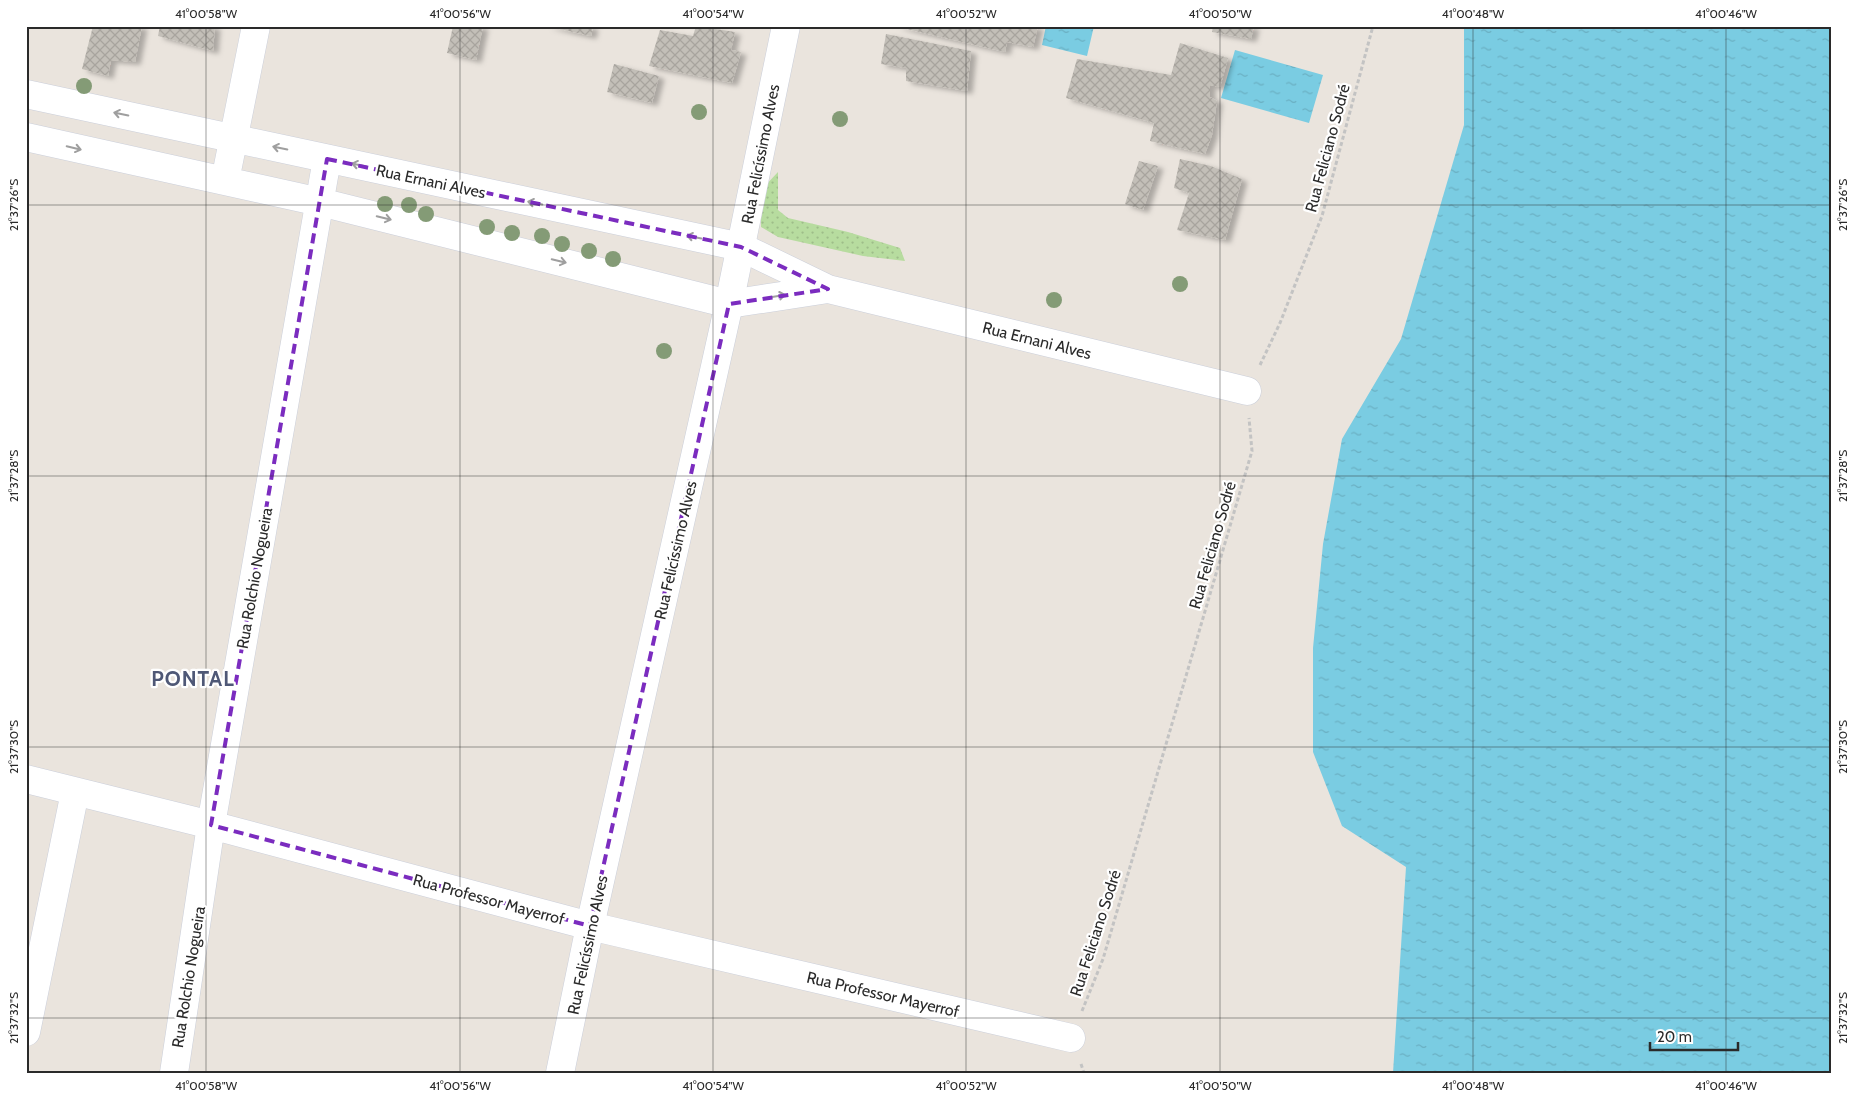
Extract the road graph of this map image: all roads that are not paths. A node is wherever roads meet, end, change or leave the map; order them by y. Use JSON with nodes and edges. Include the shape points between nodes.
{"nodes":[{"id":1,"x":256,"y":26,"type":"edge"},
{"id":2,"x":786,"y":26,"type":"edge"},
{"id":3,"x":26,"y":94,"type":"edge"},
{"id":4,"x":26,"y":137,"type":"edge"},
{"id":5,"x":234,"y":139,"type":"junction"},
{"id":6,"x":327,"y":158,"type":"junction"},
{"id":7,"x":225,"y":182,"type":"junction"},
{"id":8,"x":320,"y":202,"type":"junction"},
{"id":9,"x":741,"y":247,"type":"junction"},
{"id":10,"x":828,"y":289,"type":"junction"},
{"id":11,"x":730,"y":304,"type":"junction"},
{"id":12,"x":1247,"y":391,"type":"road end"},
{"id":13,"x":26,"y":779,"type":"edge"},
{"id":14,"x":75,"y":792,"type":"junction"},
{"id":15,"x":211,"y":825,"type":"junction"},
{"id":16,"x":590,"y":926,"type":"junction"},
{"id":17,"x":26,"y":1032,"type":"edge"},
{"id":18,"x":1072,"y":1038,"type":"road end"},
{"id":19,"x":174,"y":1073,"type":"edge"},
{"id":20,"x":560,"y":1073,"type":"edge"}],
"edges":[{"from":1,"to":5,"type":"street"},
{"from":2,"to":9,"type":"street","name":"Rua Felicíssimo Alves"},
{"from":5,"to":3,"type":"street","name":"Rua Ernani Alves","one_way":true},
{"from":4,"to":7,"type":"street","name":"Rua Ernani Alves","one_way":true},
{"from":6,"to":5,"type":"street","name":"Rua Ernani Alves","one_way":true},
{"from":5,"to":7,"type":"street"},
{"from":6,"to":8,"type":"street","name":"Rua Rolchio Nogueira"},
{"from":9,"to":6,"type":"street","name":"Rua Ernani Alves","one_way":true},
{"from":7,"to":8,"type":"street","name":"Rua Ernani Alves"},
{"from":8,"to":11,"type":"street","name":"Rua Ernani Alves","one_way":true},
{"from":8,"to":15,"type":"street","name":"Rua Rolchio Nogueira"},
{"from":9,"to":10,"type":"street","name":"Rua Ernani Alves"},
{"from":9,"to":11,"type":"street","name":"Rua Felicíssimo Alves"},
{"from":11,"to":10,"type":"street","name":"Rua Ernani Alves","one_way":true},
{"from":10,"to":12,"type":"street","name":"Rua Ernani Alves"},
{"from":11,"to":16,"type":"street","name":"Rua Felicíssimo Alves"},
{"from":13,"to":14,"type":"street","name":"Rua Professor Mayerrof"},
{"from":14,"to":15,"type":"street","name":"Rua Professor Mayerrof"},
{"from":14,"to":17,"type":"street"},
{"from":15,"to":16,"type":"street","name":"Rua Professor Mayerrof"},
{"from":15,"to":19,"type":"street","name":"Rua Rolchio Nogueira"},
{"from":16,"to":18,"type":"street","name":"Rua Professor Mayerrof"},
{"from":16,"to":20,"type":"street","name":"Rua Felicíssimo Alves"}]}
